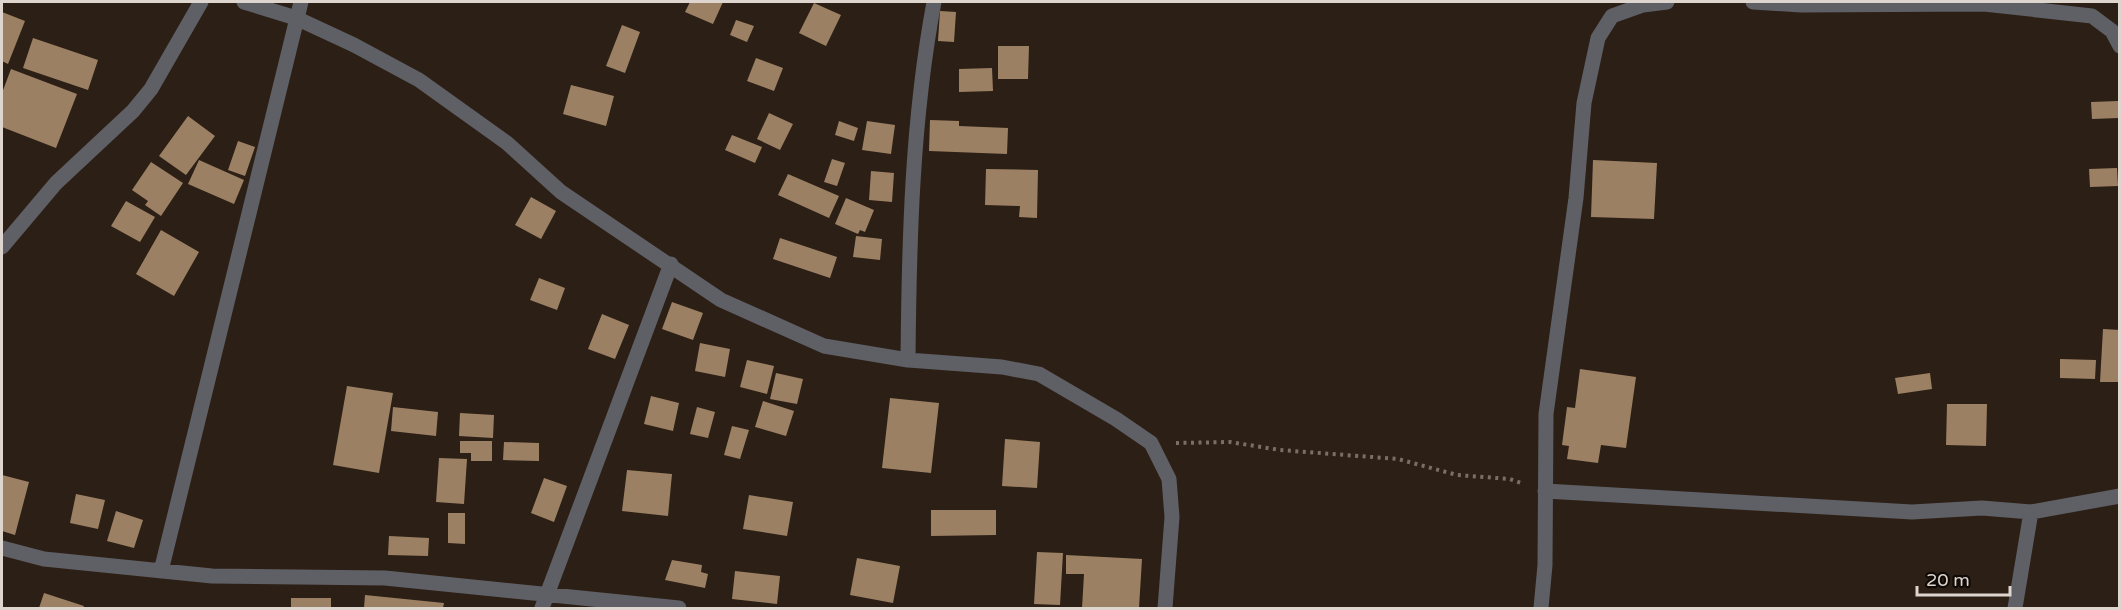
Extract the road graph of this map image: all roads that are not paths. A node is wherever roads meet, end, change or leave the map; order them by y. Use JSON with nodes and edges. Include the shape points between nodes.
{"nodes":[{"id":1,"x":201,"y":2,"type":"edge"},
{"id":2,"x":244,"y":2,"type":"edge"},
{"id":3,"x":301,"y":2,"type":"edge"},
{"id":4,"x":934,"y":2,"type":"edge"},
{"id":5,"x":1667,"y":2,"type":"edge"},
{"id":6,"x":1753,"y":2,"type":"edge"},
{"id":7,"x":296,"y":18,"type":"junction"},
{"id":8,"x":2120,"y":46,"type":"edge"},
{"id":9,"x":2,"y":247,"type":"edge"},
{"id":10,"x":671,"y":264,"type":"junction"},
{"id":11,"x":908,"y":360,"type":"junction"},
{"id":12,"x":1545,"y":491,"type":"junction"},
{"id":13,"x":2120,"y":496,"type":"edge"},
{"id":14,"x":2031,"y":512,"type":"junction"},
{"id":15,"x":2,"y":548,"type":"edge"},
{"id":16,"x":161,"y":571,"type":"junction"},
{"id":17,"x":544,"y":601,"type":"edge"},
{"id":18,"x":679,"y":609,"type":"edge"},
{"id":19,"x":1165,"y":609,"type":"edge"},
{"id":20,"x":1540,"y":609,"type":"edge"},
{"id":21,"x":2015,"y":609,"type":"edge"}],
"edges":[{"from":1,"to":9,"type":"street","via":[[145,97],[56,183]]},
{"from":2,"to":7,"type":"street"},
{"from":3,"to":7,"type":"street"},
{"from":4,"to":11,"type":"street","via":[[922,67],[914,156]]},
{"from":5,"to":12,"type":"street","via":[[1642,5],[1612,16],[1598,38],[1584,103],[1576,198],[1546,414]]},
{"from":6,"to":8,"type":"street","via":[[1984,4],[2092,16],[2112,32]]},
{"from":7,"to":10,"type":"street","via":[[418,80],[507,143],[561,192]]},
{"from":7,"to":16,"type":"street"},
{"from":10,"to":11,"type":"street","via":[[721,300],[824,346]]},
{"from":10,"to":17,"type":"street"},
{"from":11,"to":19,"type":"street","via":[[1002,367],[1039,374],[1151,443],[1169,479],[1172,517]]},
{"from":12,"to":14,"type":"street","via":[[1912,512],[1982,508]]},
{"from":12,"to":20,"type":"street","via":[[1545,565]]},
{"from":13,"to":14,"type":"street"},
{"from":14,"to":21,"type":"street"},
{"from":15,"to":16,"type":"street","via":[[44,559]]},
{"from":16,"to":17,"type":"street","via":[[212,576],[385,578]]},
{"from":17,"to":18,"type":"street"}]}
